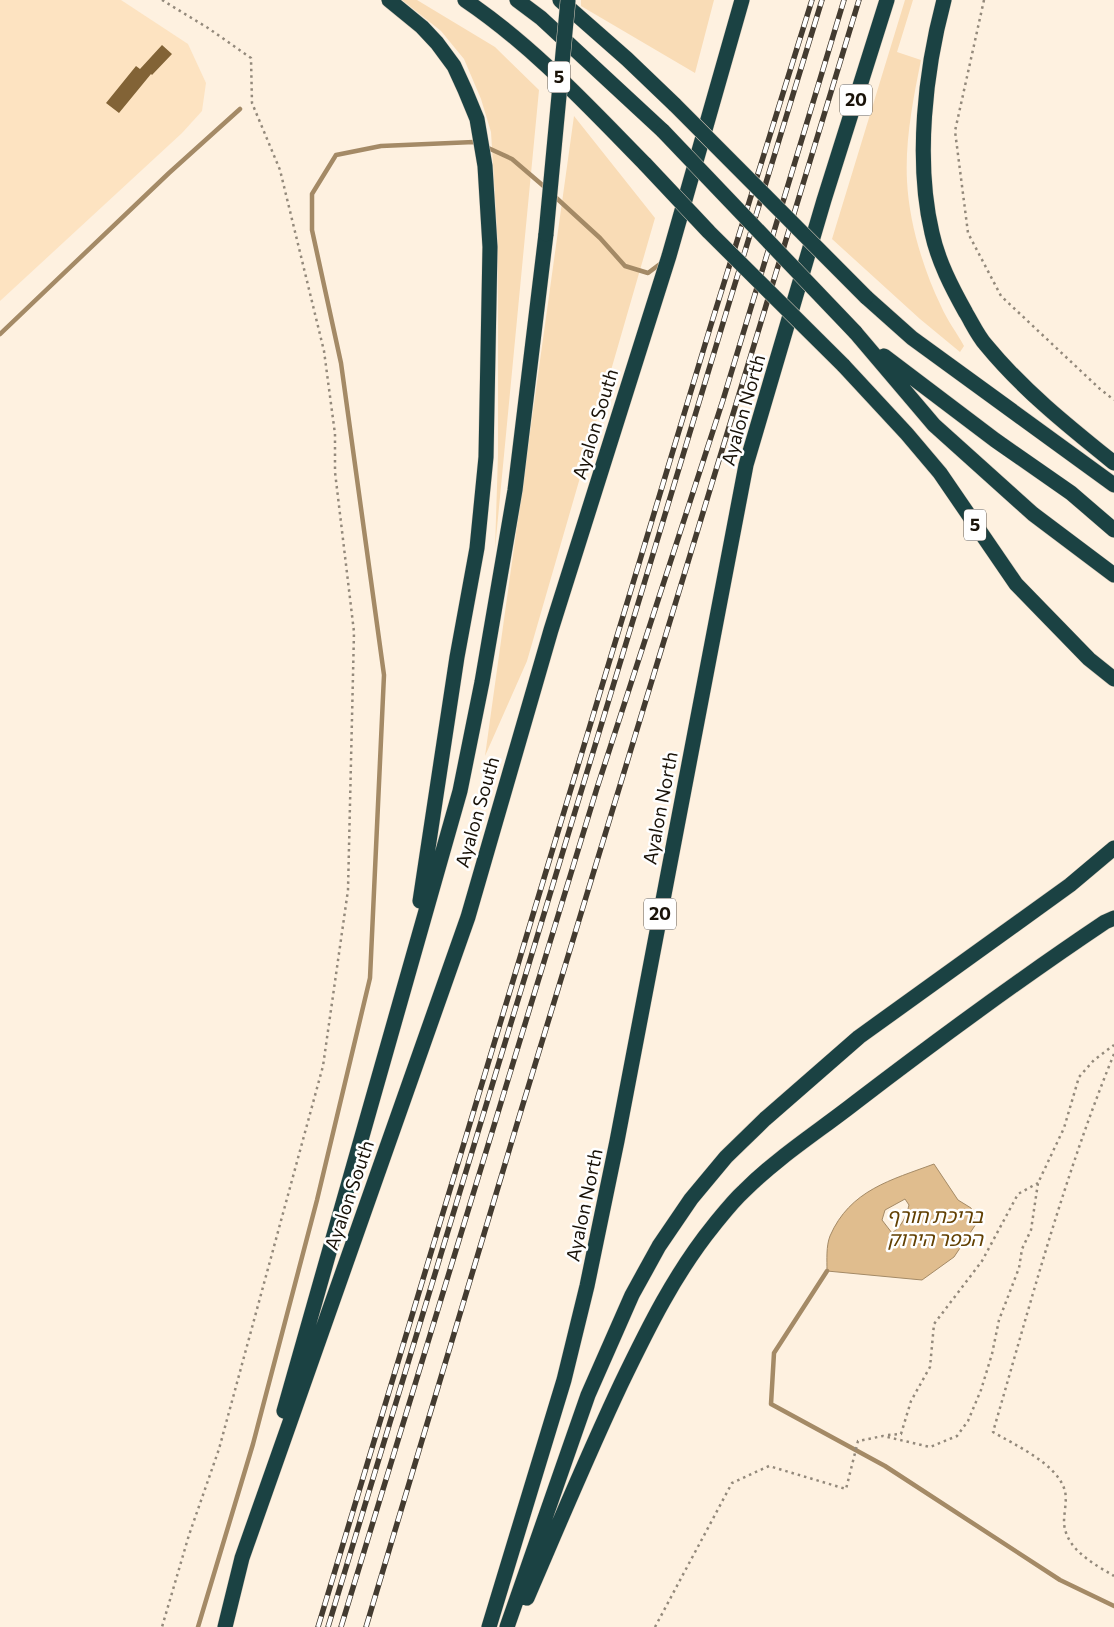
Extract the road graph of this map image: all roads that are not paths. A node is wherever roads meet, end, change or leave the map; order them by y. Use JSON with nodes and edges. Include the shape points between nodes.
{"nodes":[{"id":1,"x":389,"y":0,"type":"edge"},
{"id":2,"x":464,"y":0,"type":"edge"},
{"id":3,"x":517,"y":0,"type":"edge"},
{"id":4,"x":560,"y":0,"type":"edge"},
{"id":5,"x":568,"y":0,"type":"edge"},
{"id":6,"x":742,"y":0,"type":"edge"},
{"id":7,"x":887,"y":0,"type":"edge"},
{"id":8,"x":944,"y":0,"type":"edge"},
{"id":9,"x":858,"y":335,"type":"junction"},
{"id":10,"x":1114,"y":463,"type":"edge"},
{"id":11,"x":1114,"y":485,"type":"edge"},
{"id":12,"x":1114,"y":530,"type":"edge"},
{"id":13,"x":1114,"y":575,"type":"edge"},
{"id":14,"x":1114,"y":679,"type":"edge"},
{"id":15,"x":1114,"y":848,"type":"edge"},
{"id":16,"x":1114,"y":909,"type":"edge"},
{"id":17,"x":1114,"y":918,"type":"edge"},
{"id":18,"x":410,"y":968,"type":"junction"},
{"id":19,"x":1023,"y":978,"type":"junction"},
{"id":20,"x":242,"y":1558,"type":"junction"},
{"id":21,"x":225,"y":1627,"type":"edge"},
{"id":22,"x":489,"y":1627,"type":"edge"},
{"id":23,"x":507,"y":1627,"type":"edge"},
{"id":24,"x":514,"y":1627,"type":"edge"}],
"edges":[{"from":1,"to":18,"type":"highway","via":[[437,43],[454,66],[477,119],[485,166],[490,247],[486,457],[478,548],[457,657]]},
{"from":2,"to":14,"type":"highway","number":"5","bridge":true,"via":[[532,51],[842,365],[940,473],[1016,584],[1089,659]]},
{"from":3,"to":9,"type":"highway","number":"5","bridge":true,"via":[[581,54],[663,132]]},
{"from":4,"to":11,"type":"highway","bridge":true,"via":[[628,59],[866,297],[912,338]]},
{"from":5,"to":18,"type":"highway","bridge":true,"via":[[546,234],[515,490],[460,791]]},
{"from":6,"to":20,"type":"highway","name":"Ayalon South","via":[[668,256],[551,630],[468,918]]},
{"from":7,"to":22,"type":"highway","name":"Ayalon North","number":"20","via":[[746,465],[587,1286],[564,1380]]},
{"from":8,"to":10,"type":"highway","via":[[931,66],[923,140],[924,179],[932,232],[941,262],[984,344],[1024,388]]},
{"from":9,"to":12,"type":"highway","via":[[995,440],[1072,493]]},
{"from":9,"to":13,"type":"highway","number":"5","via":[[934,425],[1033,514]]},
{"from":15,"to":23,"type":"highway","via":[[1070,885],[859,1038],[765,1119],[726,1157],[691,1199],[659,1246],[632,1295],[588,1395]]},
{"from":16,"to":19,"type":"highway"},
{"from":17,"to":19,"type":"highway"},
{"from":18,"to":20,"type":"highway"},
{"from":19,"to":24,"type":"highway","via":[[924,1049],[780,1160],[744,1191],[714,1226],[687,1262],[642,1340],[604,1419]]},
{"from":20,"to":21,"type":"highway","name":"Ayalon South"}]}
